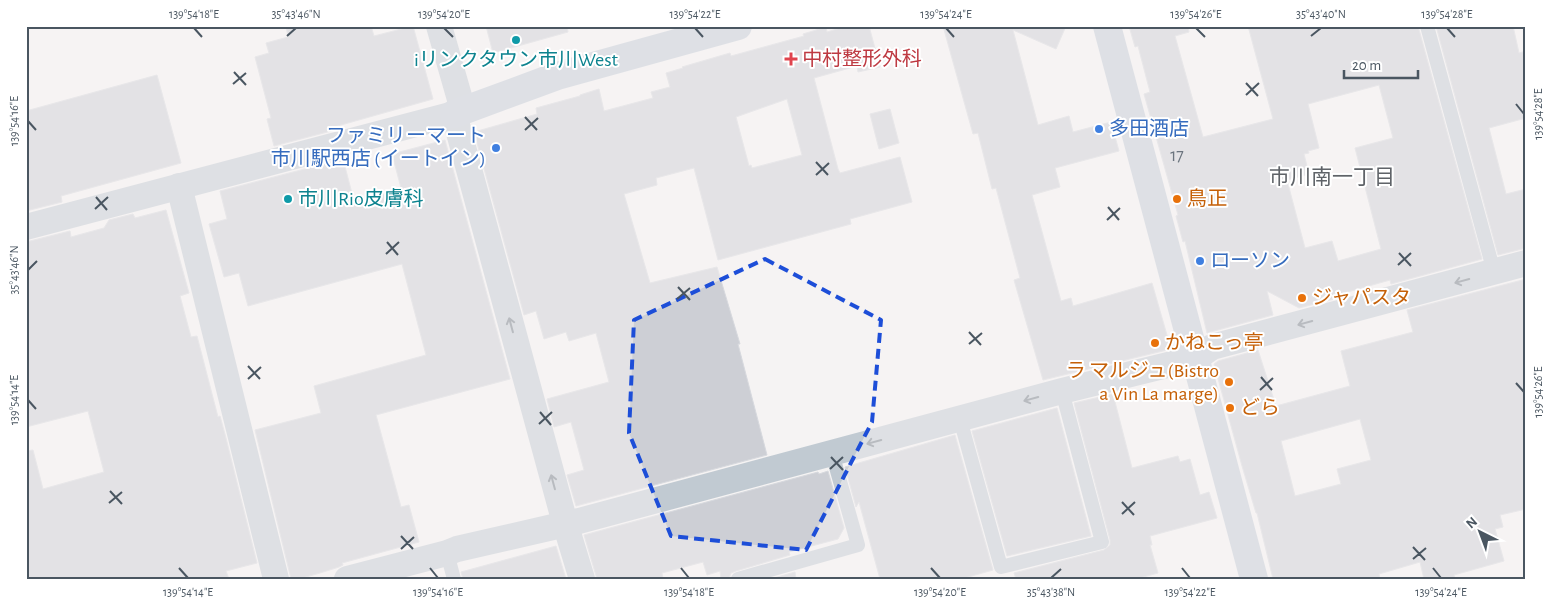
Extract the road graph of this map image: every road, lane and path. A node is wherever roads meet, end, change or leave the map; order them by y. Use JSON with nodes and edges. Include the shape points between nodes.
{"nodes":[{"id":1,"x":439,"y":26,"type":"edge"},
{"id":2,"x":738,"y":26,"type":"edge"},
{"id":3,"x":1108,"y":26,"type":"edge"},
{"id":4,"x":1427,"y":26,"type":"edge"},
{"id":5,"x":458,"y":112,"type":"junction"},
{"id":6,"x":178,"y":186,"type":"junction"},
{"id":7,"x":26,"y":227,"type":"edge"},
{"id":8,"x":1526,"y":263,"type":"edge"},
{"id":9,"x":1494,"y":272,"type":"junction"},
{"id":10,"x":1196,"y":358,"type":"junction"},
{"id":11,"x":1062,"y":391,"type":"junction"},
{"id":12,"x":960,"y":419,"type":"junction"},
{"id":13,"x":832,"y":453,"type":"junction"},
{"id":14,"x":564,"y":523,"type":"junction"},
{"id":15,"x":447,"y":553,"type":"junction"},
{"id":16,"x":400,"y":572,"type":"edge"},
{"id":17,"x":276,"y":579,"type":"edge"},
{"id":18,"x":347,"y":579,"type":"edge"},
{"id":19,"x":454,"y":579,"type":"edge"},
{"id":20,"x":582,"y":579,"type":"edge"},
{"id":21,"x":738,"y":579,"type":"edge"},
{"id":22,"x":1254,"y":579,"type":"edge"}],
"edges":[{"from":1,"to":5,"type":"street"},
{"from":2,"to":5,"type":"street","via":[[557,76]]},
{"from":3,"to":10,"type":"street"},
{"from":4,"to":9,"type":"lane"},
{"from":5,"to":6,"type":"street"},
{"from":14,"to":5,"type":"street","one_way":true},
{"from":6,"to":7,"type":"street"},
{"from":6,"to":17,"type":"street"},
{"from":8,"to":9,"type":"street"},
{"from":9,"to":10,"type":"street","one_way":true,"via":[[1212,347]]},
{"from":10,"to":11,"type":"street"},
{"from":10,"to":22,"type":"street"},
{"from":11,"to":12,"type":"street","one_way":true},
{"from":11,"to":12,"type":"lane","via":[[1102,542],[1001,567]]},
{"from":12,"to":13,"type":"street","one_way":true},
{"from":13,"to":14,"type":"street"},
{"from":13,"to":21,"type":"lane","via":[[858,545]]},
{"from":14,"to":15,"type":"street"},
{"from":14,"to":20,"type":"street"},
{"from":15,"to":16,"type":"street"},
{"from":15,"to":19,"type":"lane"},
{"from":16,"to":18,"type":"street"}]}
